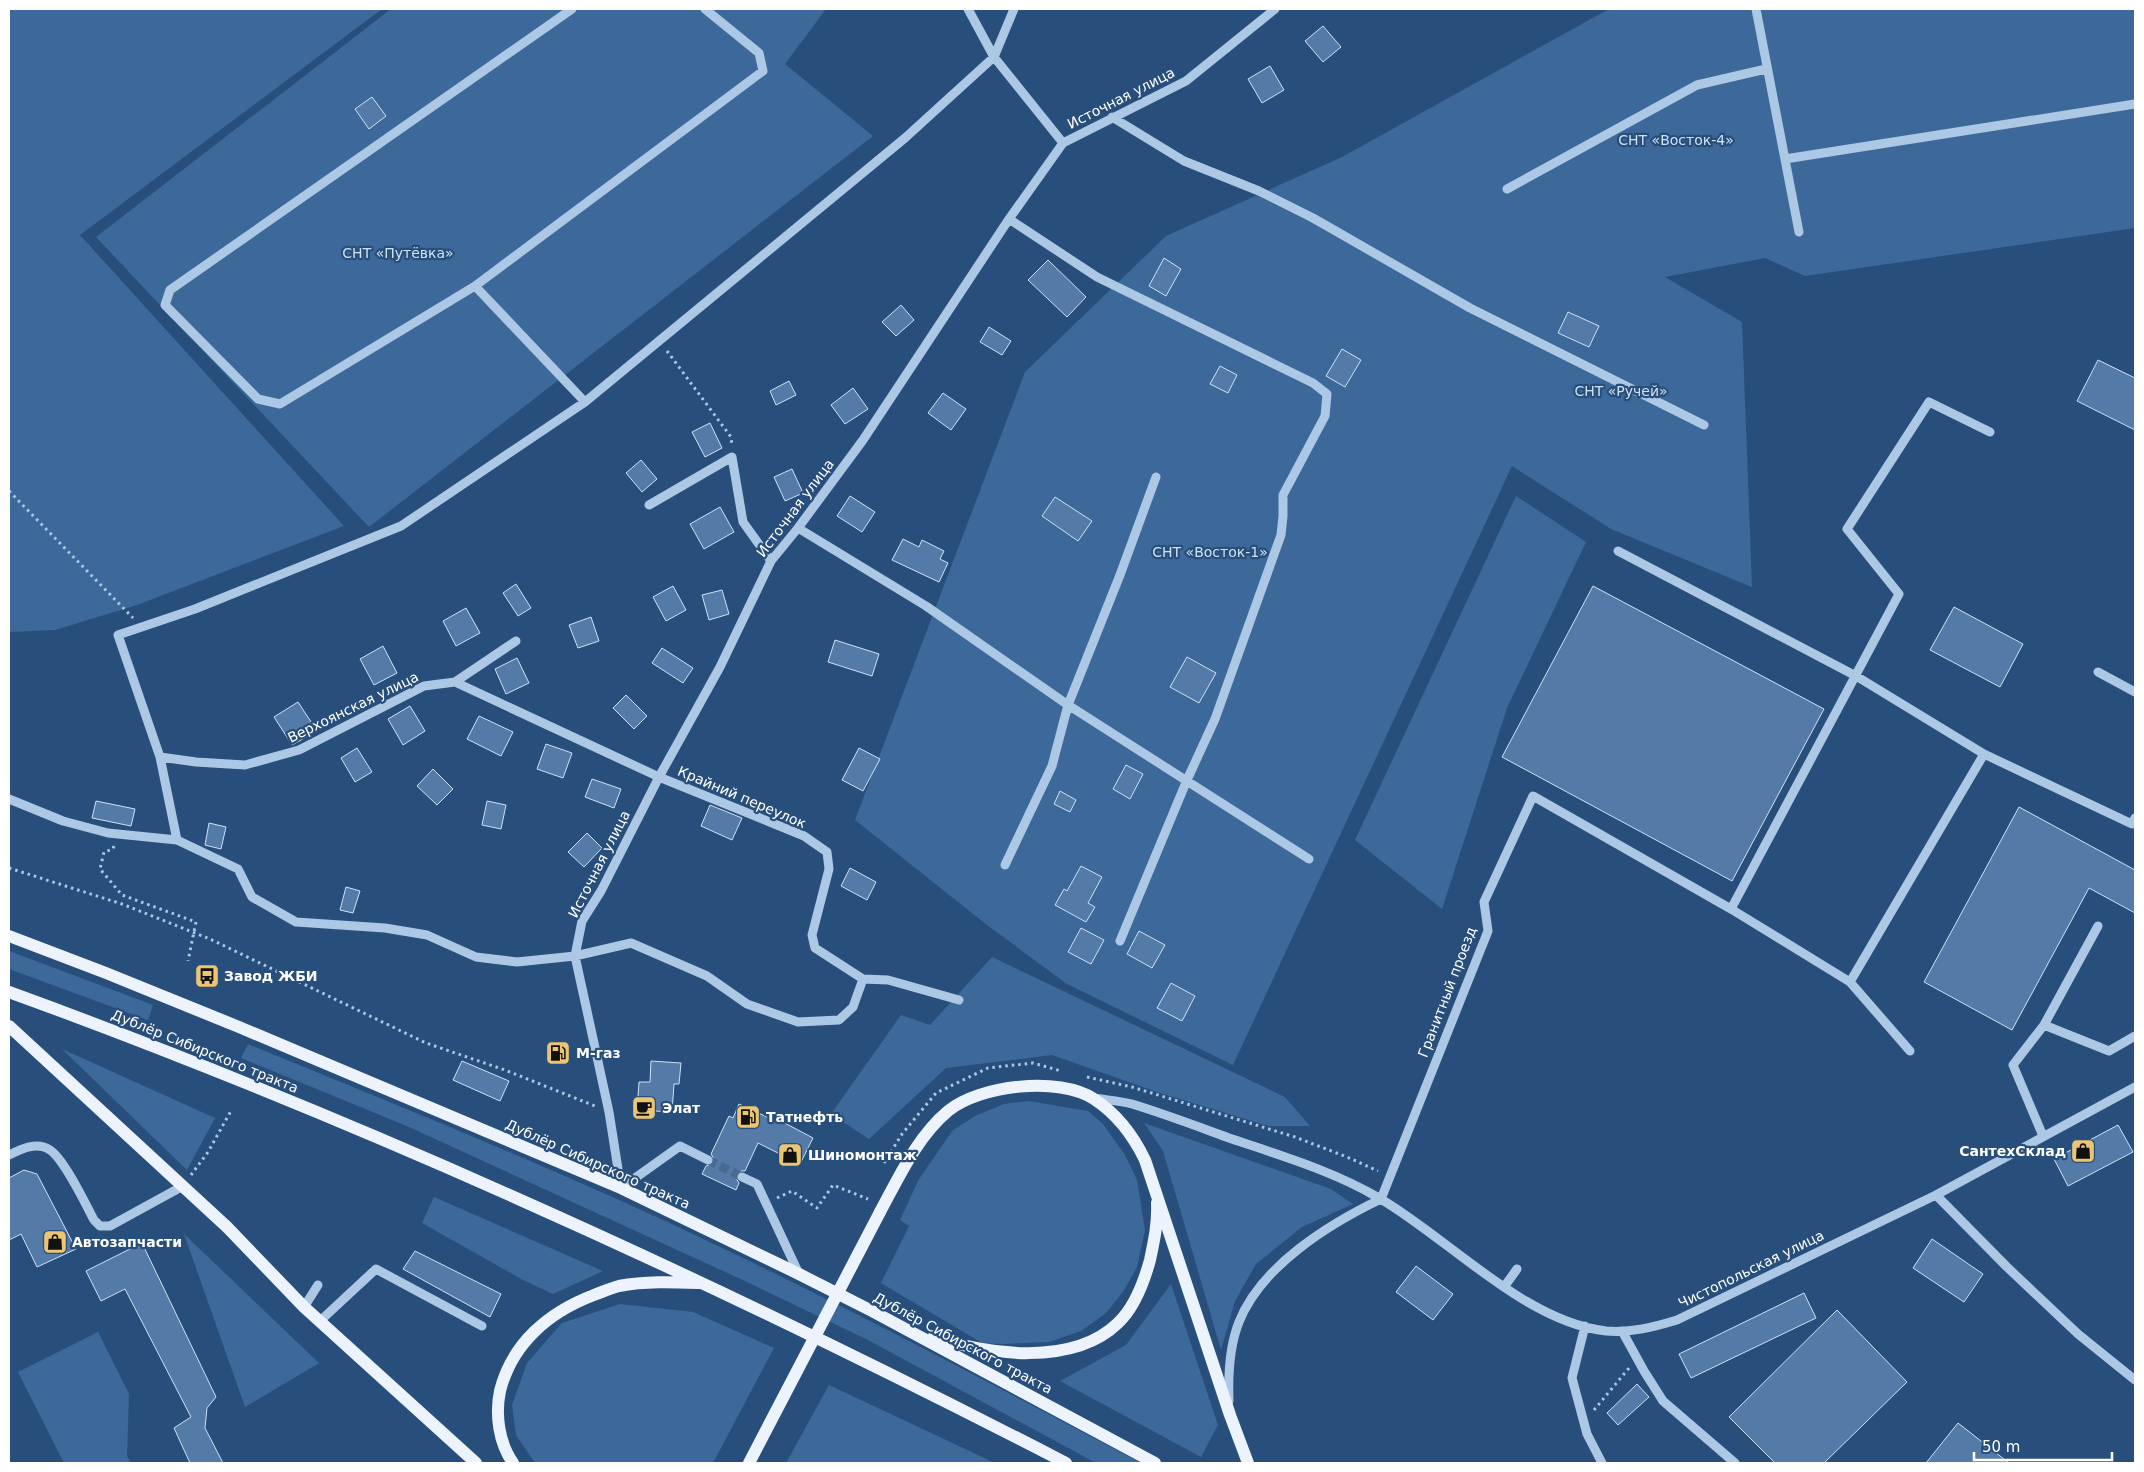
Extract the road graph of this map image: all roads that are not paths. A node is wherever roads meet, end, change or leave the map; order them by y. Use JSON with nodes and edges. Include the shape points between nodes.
{"nodes":[{"id":1,"x":572,"y":9,"type":"edge"},
{"id":2,"x":705,"y":9,"type":"edge"},
{"id":3,"x":968,"y":9,"type":"edge"},
{"id":4,"x":1014,"y":9,"type":"edge"},
{"id":5,"x":1276,"y":9,"type":"edge"},
{"id":6,"x":1756,"y":9,"type":"edge"},
{"id":7,"x":994,"y":57,"type":"junction"},
{"id":8,"x":1766,"y":69,"type":"junction"},
{"id":9,"x":2135,"y":104,"type":"edge"},
{"id":10,"x":1112,"y":117,"type":"junction"},
{"id":11,"x":1063,"y":143,"type":"junction"},
{"id":12,"x":1784,"y":159,"type":"junction"},
{"id":13,"x":1507,"y":189,"type":"dead end"},
{"id":14,"x":1009,"y":219,"type":"junction"},
{"id":15,"x":1799,"y":232,"type":"dead end"},
{"id":16,"x":475,"y":286,"type":"junction"},
{"id":17,"x":585,"y":402,"type":"junction"},
{"id":18,"x":1704,"y":425,"type":"dead end"},
{"id":19,"x":1990,"y":432,"type":"dead end"},
{"id":20,"x":1156,"y":477,"type":"dead end"},
{"id":21,"x":649,"y":505,"type":"dead end"},
{"id":22,"x":798,"y":528,"type":"junction"},
{"id":23,"x":1618,"y":551,"type":"dead end"},
{"id":24,"x":771,"y":560,"type":"junction"},
{"id":25,"x":516,"y":641,"type":"dead end"},
{"id":26,"x":2098,"y":672,"type":"dead end"},
{"id":27,"x":1856,"y":676,"type":"junction"},
{"id":28,"x":455,"y":682,"type":"junction"},
{"id":29,"x":2135,"y":692,"type":"edge"},
{"id":30,"x":1068,"y":705,"type":"junction"},
{"id":31,"x":1984,"y":754,"type":"junction"},
{"id":32,"x":160,"y":757,"type":"junction"},
{"id":33,"x":659,"y":777,"type":"junction"},
{"id":34,"x":1187,"y":780,"type":"junction"},
{"id":35,"x":9,"y":799,"type":"edge"},
{"id":36,"x":2135,"y":818,"type":"edge"},
{"id":37,"x":177,"y":840,"type":"junction"},
{"id":38,"x":1309,"y":859,"type":"dead end"},
{"id":39,"x":1005,"y":866,"type":"dead end"},
{"id":40,"x":1731,"y":909,"type":"junction"},
{"id":41,"x":2098,"y":926,"type":"dead end"},
{"id":42,"x":9,"y":936,"type":"edge"},
{"id":43,"x":1120,"y":941,"type":"dead end"},
{"id":44,"x":576,"y":956,"type":"junction"},
{"id":45,"x":863,"y":979,"type":"junction"},
{"id":46,"x":1850,"y":982,"type":"junction"},
{"id":47,"x":9,"y":992,"type":"edge"},
{"id":48,"x":959,"y":1000,"type":"dead end"},
{"id":49,"x":2044,"y":1025,"type":"junction"},
{"id":50,"x":9,"y":1026,"type":"edge"},
{"id":51,"x":2135,"y":1036,"type":"edge"},
{"id":52,"x":1910,"y":1051,"type":"dead end"},
{"id":53,"x":2135,"y":1088,"type":"edge"},
{"id":54,"x":1093,"y":1098,"type":"junction"},
{"id":55,"x":2043,"y":1136,"type":"junction"},
{"id":56,"x":9,"y":1155,"type":"edge"},
{"id":57,"x":708,"y":1160,"type":"tunnel mouth"},
{"id":58,"x":742,"y":1177,"type":"tunnel mouth"},
{"id":59,"x":183,"y":1186,"type":"junction"},
{"id":60,"x":621,"y":1188,"type":"junction"},
{"id":61,"x":1156,"y":1191,"type":"junction"},
{"id":62,"x":1936,"y":1195,"type":"junction"},
{"id":63,"x":1381,"y":1199,"type":"junction"},
{"id":64,"x":1517,"y":1269,"type":"dead end"},
{"id":65,"x":799,"y":1274,"type":"junction"},
{"id":66,"x":704,"y":1283,"type":"junction"},
{"id":67,"x":318,"y":1284,"type":"dead end"},
{"id":68,"x":1504,"y":1287,"type":"junction"},
{"id":69,"x":304,"y":1307,"type":"junction"},
{"id":70,"x":872,"y":1311,"type":"junction"},
{"id":71,"x":320,"y":1321,"type":"junction"},
{"id":72,"x":482,"y":1326,"type":"dead end"},
{"id":73,"x":1584,"y":1326,"type":"junction"},
{"id":74,"x":1622,"y":1331,"type":"junction"},
{"id":75,"x":2135,"y":1380,"type":"edge"},
{"id":76,"x":1230,"y":1415,"type":"junction"},
{"id":77,"x":476,"y":1463,"type":"edge"},
{"id":78,"x":514,"y":1463,"type":"edge"},
{"id":79,"x":749,"y":1463,"type":"edge"},
{"id":80,"x":1066,"y":1463,"type":"edge"},
{"id":81,"x":1155,"y":1463,"type":"edge"},
{"id":82,"x":1248,"y":1463,"type":"edge"},
{"id":83,"x":1602,"y":1463,"type":"edge"},
{"id":84,"x":1735,"y":1463,"type":"edge"}],
"edges":[{"from":1,"to":16,"type":"street","via":[[170,290],[164,305],[258,399],[280,404]]},
{"from":2,"to":16,"type":"street","via":[[759,52],[762,71]]},
{"from":3,"to":7,"type":"street"},
{"from":4,"to":7,"type":"street"},
{"from":5,"to":10,"type":"street","name":"Источная улица","via":[[1186,81]]},
{"from":6,"to":8,"type":"street"},
{"from":7,"to":11,"type":"street"},
{"from":7,"to":17,"type":"street","via":[[905,138]]},
{"from":8,"to":12,"type":"street"},
{"from":8,"to":13,"type":"street","via":[[1697,85]]},
{"from":9,"to":12,"type":"street"},
{"from":10,"to":11,"type":"street","name":"Источная улица"},
{"from":10,"to":18,"type":"street","via":[[1184,161],[1259,191],[1313,218],[1470,308]]},
{"from":11,"to":14,"type":"street","name":"Источная улица"},
{"from":12,"to":15,"type":"street"},
{"from":14,"to":22,"type":"street","name":"Источная улица","via":[[863,440]]},
{"from":14,"to":34,"type":"street","via":[[1096,277],[1313,383],[1327,394],[1325,416],[1283,495],[1281,535],[1215,719]]},
{"from":16,"to":17,"type":"street"},
{"from":17,"to":32,"type":"street","via":[[400,526],[204,605],[118,635]]},
{"from":19,"to":27,"type":"street","via":[[1929,402],[1847,529],[1900,594]]},
{"from":20,"to":30,"type":"street"},
{"from":21,"to":24,"type":"street","via":[[732,457],[744,522]]},
{"from":22,"to":24,"type":"street","name":"Источная улица"},
{"from":22,"to":30,"type":"street","via":[[926,606]]},
{"from":23,"to":27,"type":"street"},
{"from":24,"to":33,"type":"street","name":"Источная улица","via":[[720,667]]},
{"from":25,"to":28,"type":"street"},
{"from":26,"to":29,"type":"street"},
{"from":27,"to":31,"type":"street"},
{"from":27,"to":40,"type":"street"},
{"from":28,"to":32,"type":"street","name":"Верхоянская улица","via":[[424,686],[299,750],[245,765]]},
{"from":28,"to":33,"type":"street"},
{"from":30,"to":34,"type":"street"},
{"from":30,"to":39,"type":"street","via":[[1052,766]]},
{"from":31,"to":36,"type":"street","via":[[2132,824]]},
{"from":31,"to":46,"type":"street"},
{"from":32,"to":37,"type":"street"},
{"from":33,"to":44,"type":"street","name":"Источная улица","via":[[602,891],[582,921]]},
{"from":33,"to":45,"type":"street","name":"Крайний переулок","via":[[804,836],[827,852],[829,869],[812,935],[815,948]]},
{"from":34,"to":38,"type":"street"},
{"from":34,"to":43,"type":"street"},
{"from":35,"to":37,"type":"street","via":[[63,821],[108,833]]},
{"from":37,"to":44,"type":"street","via":[[238,869],[252,897],[296,922],[385,928],[427,935],[476,957],[517,962]]},
{"from":40,"to":46,"type":"street"},
{"from":40,"to":63,"type":"street","name":"Гранитный проезд","via":[[1533,796],[1484,902],[1488,931]]},
{"from":41,"to":49,"type":"street"},
{"from":42,"to":60,"type":"main road","name":"Дублёр Сибирского тракта","via":[[248,1031]]},
{"from":44,"to":45,"type":"street","via":[[631,943],[707,976],[747,1004],[798,1022],[839,1020],[853,1007]]},
{"from":44,"to":60,"type":"street","name":"Источная улица","via":[[609,1112]]},
{"from":45,"to":48,"type":"street","via":[[888,980]]},
{"from":46,"to":52,"type":"street"},
{"from":47,"to":66,"type":"main road","name":"Дублёр Сибирского тракта","via":[[339,1121],[605,1236]]},
{"from":49,"to":51,"type":"street","via":[[2109,1051]]},
{"from":49,"to":55,"type":"street","via":[[2014,1065]]},
{"from":50,"to":59,"type":"main road"},
{"from":53,"to":55,"type":"street","name":"Чистопольская улица"},
{"from":54,"to":61,"type":"main road","via":[[1135,1140]]},
{"from":54,"to":63,"type":"street","name":"Чистопольская улица","via":[[1130,1104],[1331,1173]]},
{"from":54,"to":79,"type":"main road","bridge":true,"via":[[1077,1092],[1018,1086],[971,1097],[949,1110],[932,1127],[914,1151],[880,1212]]},
{"from":55,"to":62,"type":"street","name":"Чистопольская улица"},
{"from":56,"to":59,"type":"street","via":[[32,1146],[50,1150],[100,1226],[110,1226]]},
{"from":57,"to":60,"type":"street","via":[[680,1146]]},
{"from":58,"to":65,"type":"street","via":[[757,1184]]},
{"from":59,"to":69,"type":"main road"},
{"from":60,"to":65,"type":"main road","name":"Дублёр Сибирского тракта"},
{"from":61,"to":70,"type":"main road","via":[[1154,1242],[1141,1287],[1118,1323],[1086,1344],[1045,1352],[982,1350],[948,1342]]},
{"from":61,"to":76,"type":"main road"},
{"from":62,"to":74,"type":"street","name":"Чистопольская улица","via":[[1677,1320]]},
{"from":62,"to":75,"type":"street","via":[[2078,1334]]},
{"from":63,"to":68,"type":"street","name":"Чистопольская улица"},
{"from":63,"to":76,"type":"street","via":[[1338,1222],[1290,1256],[1252,1296],[1234,1339],[1228,1383]]},
{"from":64,"to":68,"type":"street"},
{"from":65,"to":70,"type":"main road","name":"Дублёр Сибирского тракта"},
{"from":66,"to":78,"type":"main road","via":[[656,1282],[617,1286],[580,1300],[548,1318],[529,1336],[504,1375],[499,1397],[498,1418],[503,1442]]},
{"from":66,"to":80,"type":"main road","name":"Дублёр Сибирского тракта"},
{"from":67,"to":69,"type":"street"},
{"from":68,"to":73,"type":"street","name":"Чистопольская улица","via":[[1549,1313]]},
{"from":69,"to":71,"type":"main road"},
{"from":70,"to":81,"type":"main road","name":"Дублёр Сибирского тракта"},
{"from":71,"to":72,"type":"street","via":[[376,1269]]},
{"from":71,"to":77,"type":"main road"},
{"from":73,"to":74,"type":"street","name":"Чистопольская улица"},
{"from":73,"to":83,"type":"street","via":[[1572,1378],[1587,1434]]},
{"from":74,"to":84,"type":"street","via":[[1664,1401]]},
{"from":76,"to":82,"type":"main road"}]}
